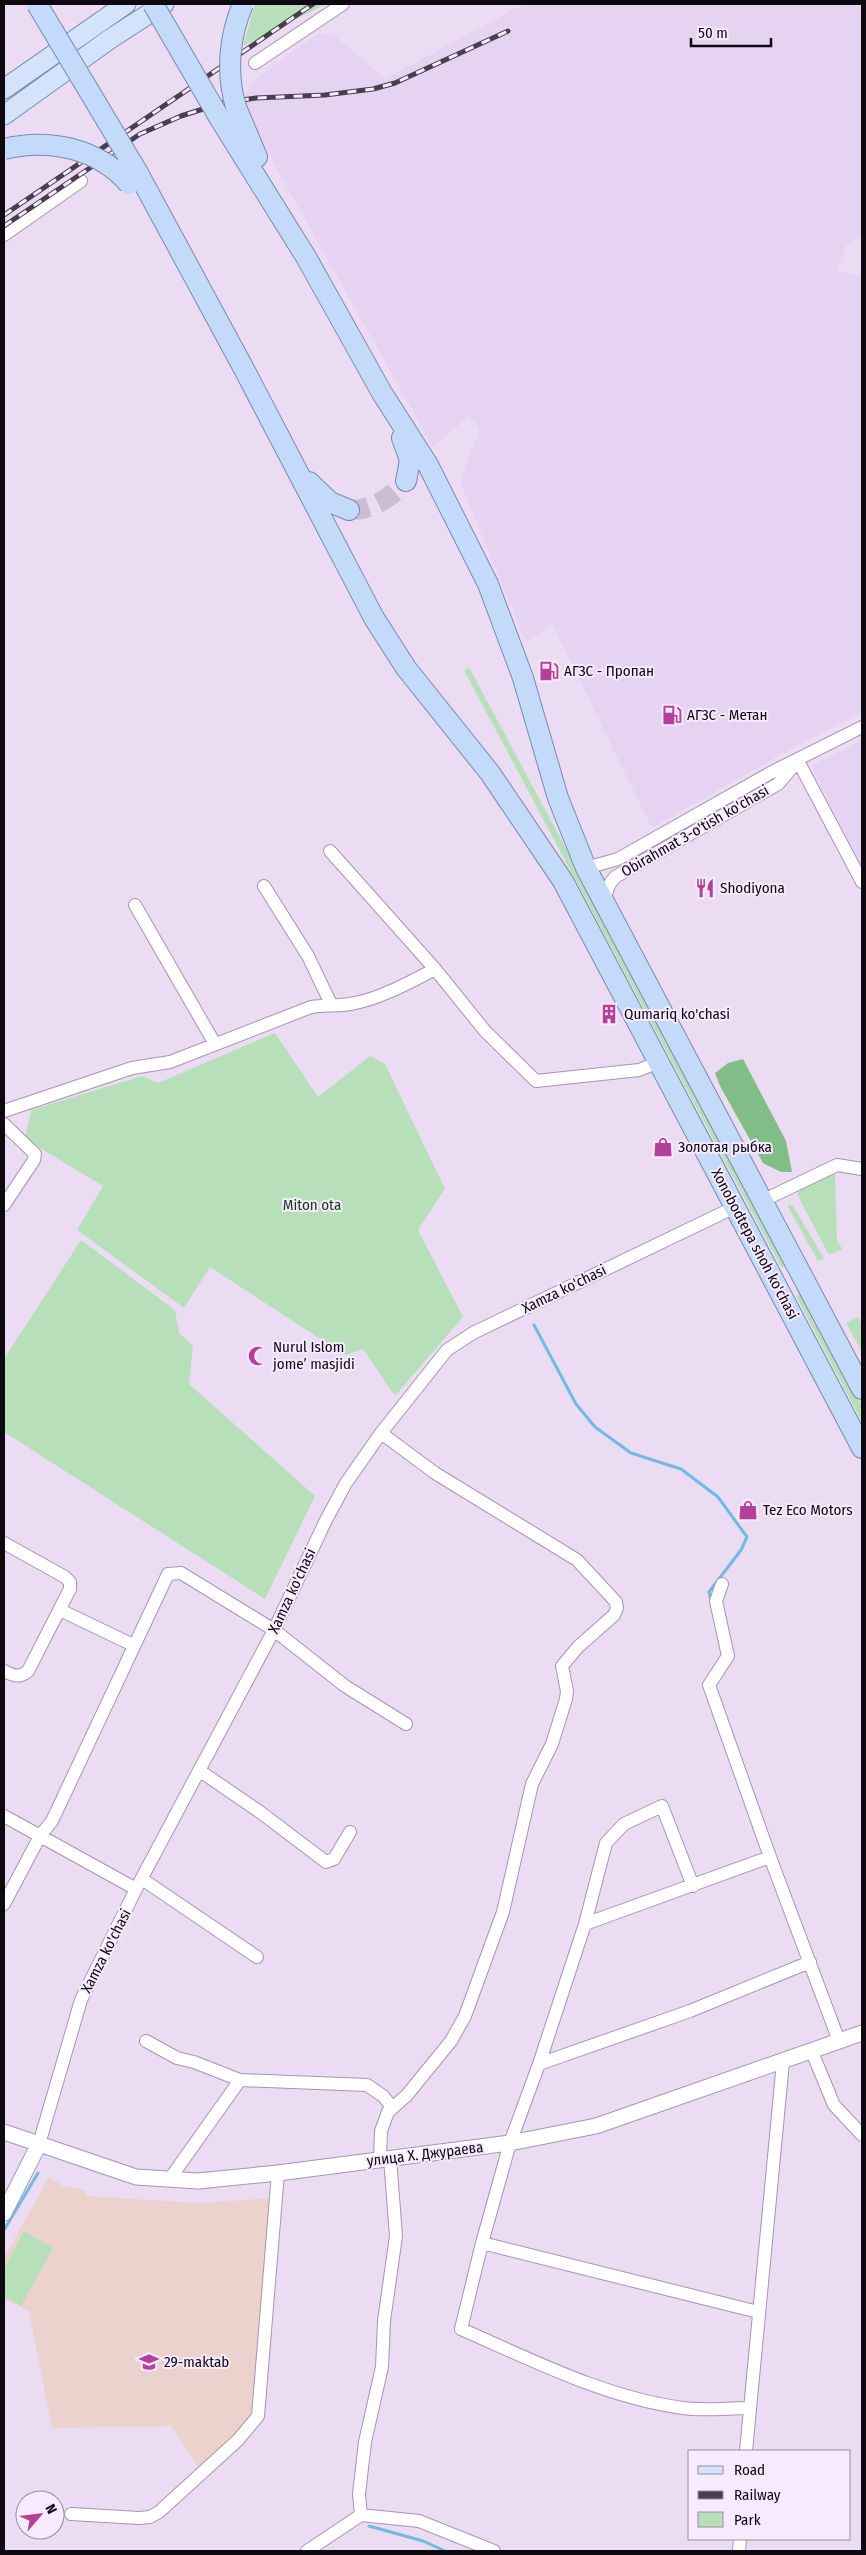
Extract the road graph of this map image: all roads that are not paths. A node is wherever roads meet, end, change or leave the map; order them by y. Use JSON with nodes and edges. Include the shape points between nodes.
{"nodes":[{"id":1,"x":37,"y":4,"type":"edge"},
{"id":2,"x":126,"y":4,"type":"edge"},
{"id":3,"x":153,"y":4,"type":"edge"},
{"id":4,"x":164,"y":4,"type":"edge"},
{"id":5,"x":243,"y":4,"type":"edge"},
{"id":6,"x":343,"y":4,"type":"edge"},
{"id":7,"x":255,"y":63,"type":"dead end"},
{"id":8,"x":4,"y":89,"type":"edge"},
{"id":9,"x":228,"y":113,"type":"junction"},
{"id":10,"x":4,"y":115,"type":"edge"},
{"id":11,"x":4,"y":149,"type":"edge"},
{"id":12,"x":133,"y":178,"type":"junction"},
{"id":13,"x":81,"y":181,"type":"dead end"},
{"id":14,"x":4,"y":235,"type":"edge"},
{"id":15,"x":382,"y":393,"type":"junction"},
{"id":16,"x":292,"y":461,"type":"junction"},
{"id":17,"x":406,"y":481,"type":"tunnel mouth"},
{"id":18,"x":349,"y":510,"type":"tunnel mouth"},
{"id":19,"x":862,"y":727,"type":"edge"},
{"id":20,"x":798,"y":761,"type":"junction"},
{"id":21,"x":330,"y":851,"type":"dead end"},
{"id":22,"x":586,"y":868,"type":"junction"},
{"id":23,"x":862,"y":882,"type":"edge"},
{"id":24,"x":264,"y":886,"type":"dead end"},
{"id":25,"x":135,"y":905,"type":"dead end"},
{"id":26,"x":606,"y":908,"type":"junction"},
{"id":27,"x":435,"y":969,"type":"junction"},
{"id":28,"x":331,"y":1004,"type":"junction"},
{"id":29,"x":214,"y":1044,"type":"junction"},
{"id":30,"x":659,"y":1062,"type":"junction"},
{"id":31,"x":4,"y":1111,"type":"edge"},
{"id":32,"x":4,"y":1124,"type":"edge"},
{"id":33,"x":862,"y":1169,"type":"edge"},
{"id":34,"x":762,"y":1201,"type":"junction"},
{"id":35,"x":4,"y":1205,"type":"edge"},
{"id":36,"x":735,"y":1206,"type":"junction"},
{"id":37,"x":798,"y":1268,"type":"junction"},
{"id":38,"x":773,"y":1280,"type":"junction"},
{"id":39,"x":862,"y":1389,"type":"edge"},
{"id":40,"x":380,"y":1433,"type":"junction"},
{"id":41,"x":862,"y":1448,"type":"edge"},
{"id":42,"x":4,"y":1543,"type":"edge"},
{"id":43,"x":722,"y":1584,"type":"dead end"},
{"id":44,"x":60,"y":1610,"type":"junction"},
{"id":45,"x":274,"y":1630,"type":"junction"},
{"id":46,"x":133,"y":1645,"type":"junction"},
{"id":47,"x":4,"y":1671,"type":"edge"},
{"id":48,"x":406,"y":1724,"type":"dead end"},
{"id":49,"x":200,"y":1771,"type":"junction"},
{"id":50,"x":4,"y":1816,"type":"edge"},
{"id":51,"x":350,"y":1832,"type":"dead end"},
{"id":52,"x":40,"y":1836,"type":"junction"},
{"id":53,"x":770,"y":1857,"type":"junction"},
{"id":54,"x":139,"y":1884,"type":"junction"},
{"id":55,"x":693,"y":1886,"type":"junction"},
{"id":56,"x":4,"y":1904,"type":"edge"},
{"id":57,"x":585,"y":1924,"type":"junction"},
{"id":58,"x":257,"y":1957,"type":"dead end"},
{"id":59,"x":810,"y":1962,"type":"junction"},
{"id":60,"x":862,"y":2032,"type":"edge"},
{"id":61,"x":146,"y":2041,"type":"dead end"},
{"id":62,"x":839,"y":2041,"type":"junction"},
{"id":63,"x":812,"y":2052,"type":"junction"},
{"id":64,"x":783,"y":2062,"type":"junction"},
{"id":65,"x":539,"y":2064,"type":"junction"},
{"id":66,"x":240,"y":2080,"type":"junction"},
{"id":67,"x":392,"y":2107,"type":"junction"},
{"id":68,"x":4,"y":2132,"type":"edge"},
{"id":69,"x":862,"y":2135,"type":"edge"},
{"id":70,"x":510,"y":2143,"type":"junction"},
{"id":71,"x":39,"y":2144,"type":"junction"},
{"id":72,"x":385,"y":2159,"type":"junction"},
{"id":73,"x":278,"y":2173,"type":"junction"},
{"id":74,"x":169,"y":2180,"type":"junction"},
{"id":75,"x":4,"y":2213,"type":"edge"},
{"id":76,"x":482,"y":2243,"type":"junction"},
{"id":77,"x":758,"y":2312,"type":"junction"},
{"id":78,"x":748,"y":2408,"type":"junction"},
{"id":79,"x":746,"y":2450,"type":"edge"},
{"id":80,"x":71,"y":2514,"type":"dead end"},
{"id":81,"x":362,"y":2515,"type":"junction"},
{"id":82,"x":307,"y":2551,"type":"edge"},
{"id":83,"x":494,"y":2551,"type":"edge"}],
"edges":[{"from":1,"to":12,"type":"highway","bridge":true},
{"from":2,"to":8,"type":"main road"},
{"from":3,"to":9,"type":"highway","bridge":true},
{"from":4,"to":10,"type":"main road"},
{"from":5,"to":9,"type":"highway","bridge":true,"via":[[230,57]]},
{"from":6,"to":7,"type":"street"},
{"from":9,"to":15,"type":"highway"},
{"from":11,"to":12,"type":"highway","bridge":true,"via":[[40,144],[74,150]]},
{"from":12,"to":16,"type":"highway","via":[[244,368]]},
{"from":13,"to":14,"type":"street"},
{"from":15,"to":17,"type":"highway","via":[[409,454],[411,465]]},
{"from":15,"to":22,"type":"highway","name":"Xonobodtepa shoh ko'chasi","via":[[428,465],[488,584],[522,678],[558,798]]},
{"from":16,"to":18,"type":"highway","via":[[322,496]]},
{"from":16,"to":30,"type":"highway","name":"Xonobodtepa shoh ko'chasi","via":[[389,643],[490,773],[563,881]]},
{"from":19,"to":20,"type":"street","name":"Obirahmat 3-o'tish ko'chasi"},
{"from":20,"to":22,"type":"street","name":"Obirahmat 3-o'tish ko'chasi","via":[[772,772],[618,859]]},
{"from":20,"to":23,"type":"street"},
{"from":20,"to":26,"type":"street","name":"Obirahmat 3-o'tish ko'chasi","via":[[778,784],[615,877],[605,895]]},
{"from":21,"to":27,"type":"street"},
{"from":22,"to":26,"type":"highway","name":"Xonobodtepa shoh ko'chasi"},
{"from":24,"to":28,"type":"street","via":[[308,956]]},
{"from":25,"to":29,"type":"street"},
{"from":26,"to":34,"type":"highway","name":"Xonobodtepa shoh ko'chasi"},
{"from":27,"to":28,"type":"street","via":[[404,987],[350,1004]]},
{"from":27,"to":30,"type":"street","via":[[485,1030],[536,1082],[639,1070]]},
{"from":28,"to":29,"type":"street","via":[[311,1008]]},
{"from":29,"to":31,"type":"street","via":[[170,1062],[132,1068]]},
{"from":30,"to":36,"type":"highway","name":"Xonobodtepa shoh ko'chasi"},
{"from":32,"to":35,"type":"street","via":[[35,1154]]},
{"from":33,"to":34,"type":"street","via":[[837,1165]]},
{"from":34,"to":37,"type":"highway","name":"Xonobodtepa shoh ko'chasi"},
{"from":36,"to":38,"type":"highway","name":"Xonobodtepa shoh ko'chasi"},
{"from":36,"to":40,"type":"street","name":"Xamza ko'chasi","via":[[473,1333],[447,1350]]},
{"from":37,"to":38,"type":"highway","via":[[790,1281]]},
{"from":37,"to":39,"type":"highway","name":"Xonobodtepa shoh ko'chasi"},
{"from":38,"to":41,"type":"highway","name":"Xonobodtepa shoh ko'chasi"},
{"from":40,"to":45,"type":"street","name":"Xamza ko'chasi","via":[[346,1483],[326,1520]]},
{"from":40,"to":67,"type":"street","via":[[434,1473],[577,1560],[616,1602],[617,1608],[614,1615],[562,1666],[566,1698],[552,1744],[532,1784],[503,1912],[465,2016],[451,2041],[407,2095]]},
{"from":42,"to":44,"type":"street","via":[[70,1582]]},
{"from":43,"to":53,"type":"street","via":[[716,1601],[728,1656],[709,1685]]},
{"from":44,"to":46,"type":"street"},
{"from":44,"to":47,"type":"street","via":[[28,1671],[23,1676]]},
{"from":45,"to":46,"type":"street","via":[[181,1573],[174,1572],[168,1574]]},
{"from":45,"to":48,"type":"street","via":[[345,1686]]},
{"from":45,"to":49,"type":"street","name":"Xamza ko'chasi"},
{"from":46,"to":52,"type":"street","via":[[52,1821]]},
{"from":49,"to":51,"type":"street","via":[[326,1862],[334,1858]]},
{"from":49,"to":54,"type":"street","name":"Xamza ko'chasi"},
{"from":50,"to":52,"type":"street"},
{"from":52,"to":54,"type":"street"},
{"from":52,"to":56,"type":"street"},
{"from":53,"to":55,"type":"street"},
{"from":53,"to":59,"type":"street"},
{"from":54,"to":58,"type":"street"},
{"from":54,"to":71,"type":"street","name":"Xamza ko'chasi","via":[[81,2000]]},
{"from":55,"to":57,"type":"street"},
{"from":55,"to":57,"type":"street","via":[[662,1806],[624,1824],[606,1843]]},
{"from":57,"to":65,"type":"street"},
{"from":59,"to":62,"type":"street"},
{"from":59,"to":65,"type":"street","via":[[690,2011]]},
{"from":60,"to":62,"type":"street","name":"улица Х. Джураева"},
{"from":61,"to":66,"type":"street","via":[[177,2058]]},
{"from":62,"to":63,"type":"street","name":"улица Х. Джураева"},
{"from":63,"to":64,"type":"street","name":"улица Х. Джураева"},
{"from":63,"to":69,"type":"street","via":[[834,2106]]},
{"from":64,"to":70,"type":"street","name":"улица Х. Джураева","via":[[596,2126]]},
{"from":64,"to":77,"type":"street"},
{"from":65,"to":70,"type":"street"},
{"from":66,"to":67,"type":"street","via":[[367,2086],[383,2096]]},
{"from":66,"to":74,"type":"street"},
{"from":67,"to":72,"type":"street","via":[[380,2131]]},
{"from":68,"to":71,"type":"street","name":"улица Х. Джураева"},
{"from":70,"to":72,"type":"street","name":"улица Х. Джураева"},
{"from":70,"to":76,"type":"street"},
{"from":71,"to":74,"type":"street","name":"улица Х. Джураева","via":[[136,2177]]},
{"from":71,"to":75,"type":"street"},
{"from":72,"to":73,"type":"street","name":"улица Х. Джураева"},
{"from":72,"to":81,"type":"street","via":[[396,2236],[384,2321],[382,2367],[365,2442],[358,2494]]},
{"from":73,"to":74,"type":"street","name":"улица Х. Джураева","via":[[198,2181]]},
{"from":73,"to":80,"type":"street","via":[[258,2416],[238,2440],[160,2512],[139,2518]]},
{"from":76,"to":77,"type":"street"},
{"from":76,"to":78,"type":"street","via":[[461,2329],[575,2378],[631,2396],[684,2408]]},
{"from":77,"to":78,"type":"street"},
{"from":78,"to":79,"type":"street"},
{"from":81,"to":82,"type":"street"},
{"from":81,"to":83,"type":"street","via":[[419,2521]]}]}
